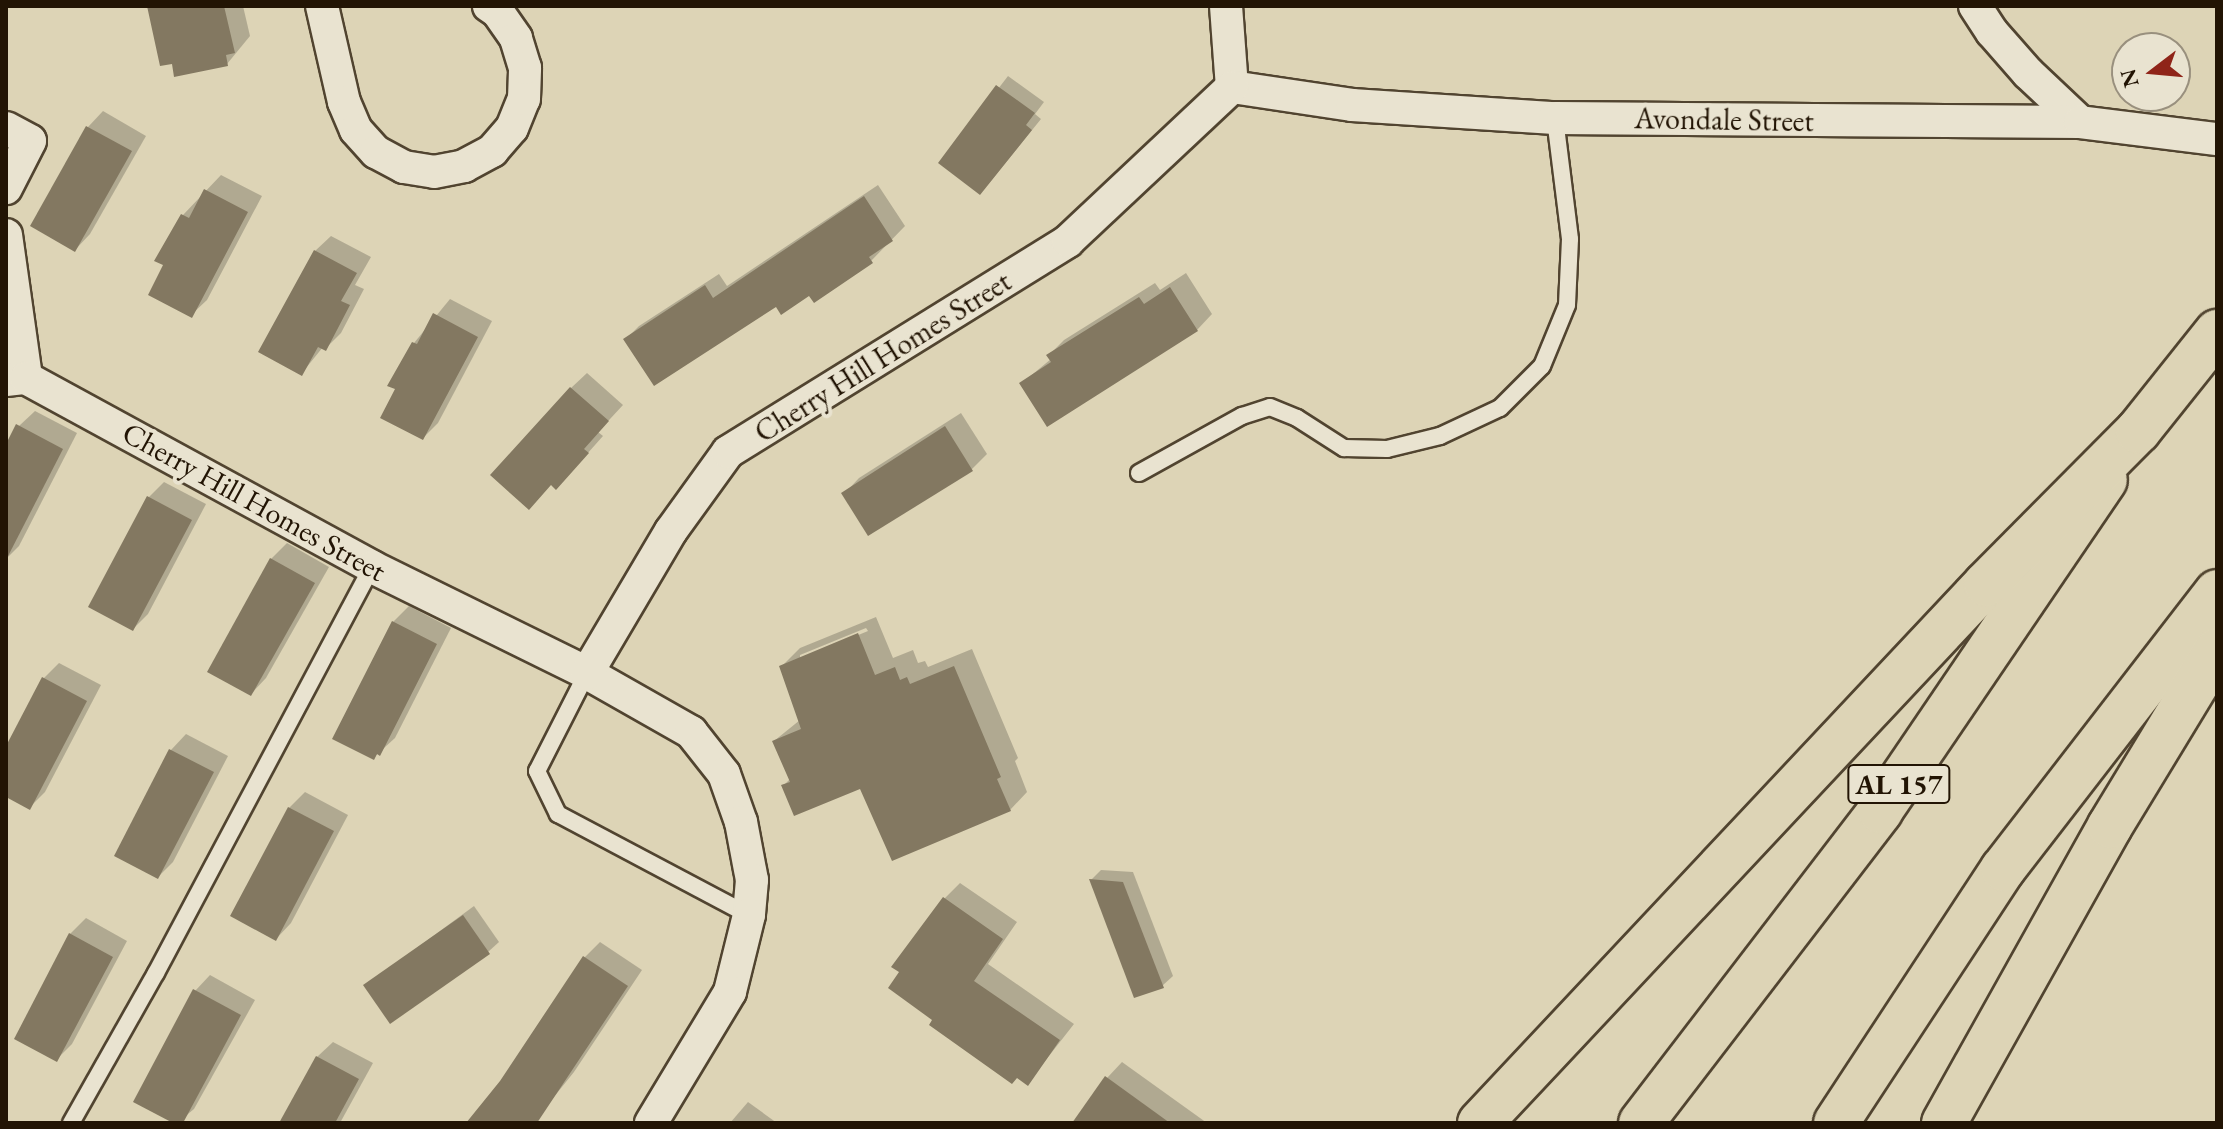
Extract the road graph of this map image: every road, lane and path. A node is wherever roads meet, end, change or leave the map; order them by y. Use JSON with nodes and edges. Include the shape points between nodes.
{"nodes":[{"id":1,"x":322,"y":6,"type":"edge"},
{"id":2,"x":489,"y":6,"type":"edge"},
{"id":3,"x":1226,"y":6,"type":"edge"},
{"id":4,"x":1975,"y":6,"type":"edge"},
{"id":5,"x":1232,"y":87,"type":"junction"},
{"id":6,"x":1555,"y":118,"type":"junction"},
{"id":7,"x":2080,"y":122,"type":"junction"},
{"id":8,"x":6,"y":128,"type":"edge"},
{"id":9,"x":2217,"y":139,"type":"edge"},
{"id":10,"x":6,"y":188,"type":"edge"},
{"id":11,"x":6,"y":235,"type":"edge"},
{"id":12,"x":2217,"y":332,"type":"edge"},
{"id":13,"x":16,"y":379,"type":"edge"},
{"id":14,"x":2138,"y":431,"type":"junction"},
{"id":15,"x":1139,"y":473,"type":"dead end"},
{"id":16,"x":372,"y":567,"type":"junction"},
{"id":17,"x":2217,"y":592,"type":"edge"},
{"id":18,"x":2217,"y":650,"type":"edge"},
{"id":19,"x":587,"y":673,"type":"junction"},
{"id":20,"x":749,"y":915,"type":"junction"},
{"id":21,"x":71,"y":1123,"type":"edge"},
{"id":22,"x":651,"y":1123,"type":"edge"},
{"id":23,"x":1480,"y":1123,"type":"edge"},
{"id":24,"x":1641,"y":1123,"type":"edge"},
{"id":25,"x":1836,"y":1123,"type":"edge"},
{"id":26,"x":1944,"y":1123,"type":"edge"}],
"edges":[{"from":1,"to":2,"type":"street","via":[[344,102],[356,130],[376,152],[404,167],[434,172],[464,166],[492,151],[512,128],[524,99],[525,68],[516,38]]},
{"from":3,"to":5,"type":"street"},
{"from":4,"to":7,"type":"street","via":[[2028,73]]},
{"from":5,"to":6,"type":"street","name":"Avondale Street","via":[[1352,105]]},
{"from":5,"to":19,"type":"street","name":"Cherry Hill Homes Street","via":[[1068,241],[728,452],[671,531]]},
{"from":6,"to":7,"type":"street","name":"Avondale Street"},
{"from":6,"to":15,"type":"lane","via":[[1570,239],[1567,305],[1542,366],[1500,408],[1440,436],[1387,449],[1344,448],[1270,407],[1242,416]]},
{"from":7,"to":9,"type":"street","name":"Avondale Street"},
{"from":8,"to":10,"type":"street","via":[[30,141]]},
{"from":11,"to":13,"type":"street"},
{"from":12,"to":14,"type":"main road","number":"AL 157"},
{"from":13,"to":16,"type":"street","name":"Cherry Hill Homes Street"},
{"from":14,"to":23,"type":"main road","via":[[1986,584]]},
{"from":14,"to":24,"type":"main road","number":"AL 157","via":[[1880,811]]},
{"from":16,"to":19,"type":"street","name":"Cherry Hill Homes Street"},
{"from":16,"to":21,"type":"lane"},
{"from":17,"to":25,"type":"main road","via":[[2003,869]]},
{"from":18,"to":26,"type":"main road","via":[[2110,826]]},
{"from":19,"to":20,"type":"street","name":"Cherry Hill Homes Street","via":[[691,732],[724,774],[741,822],[752,880]]},
{"from":19,"to":20,"type":"lane","via":[[537,771],[558,814]]},
{"from":20,"to":22,"type":"street","name":"Cherry Hill Homes Street","via":[[730,992]]}]}
